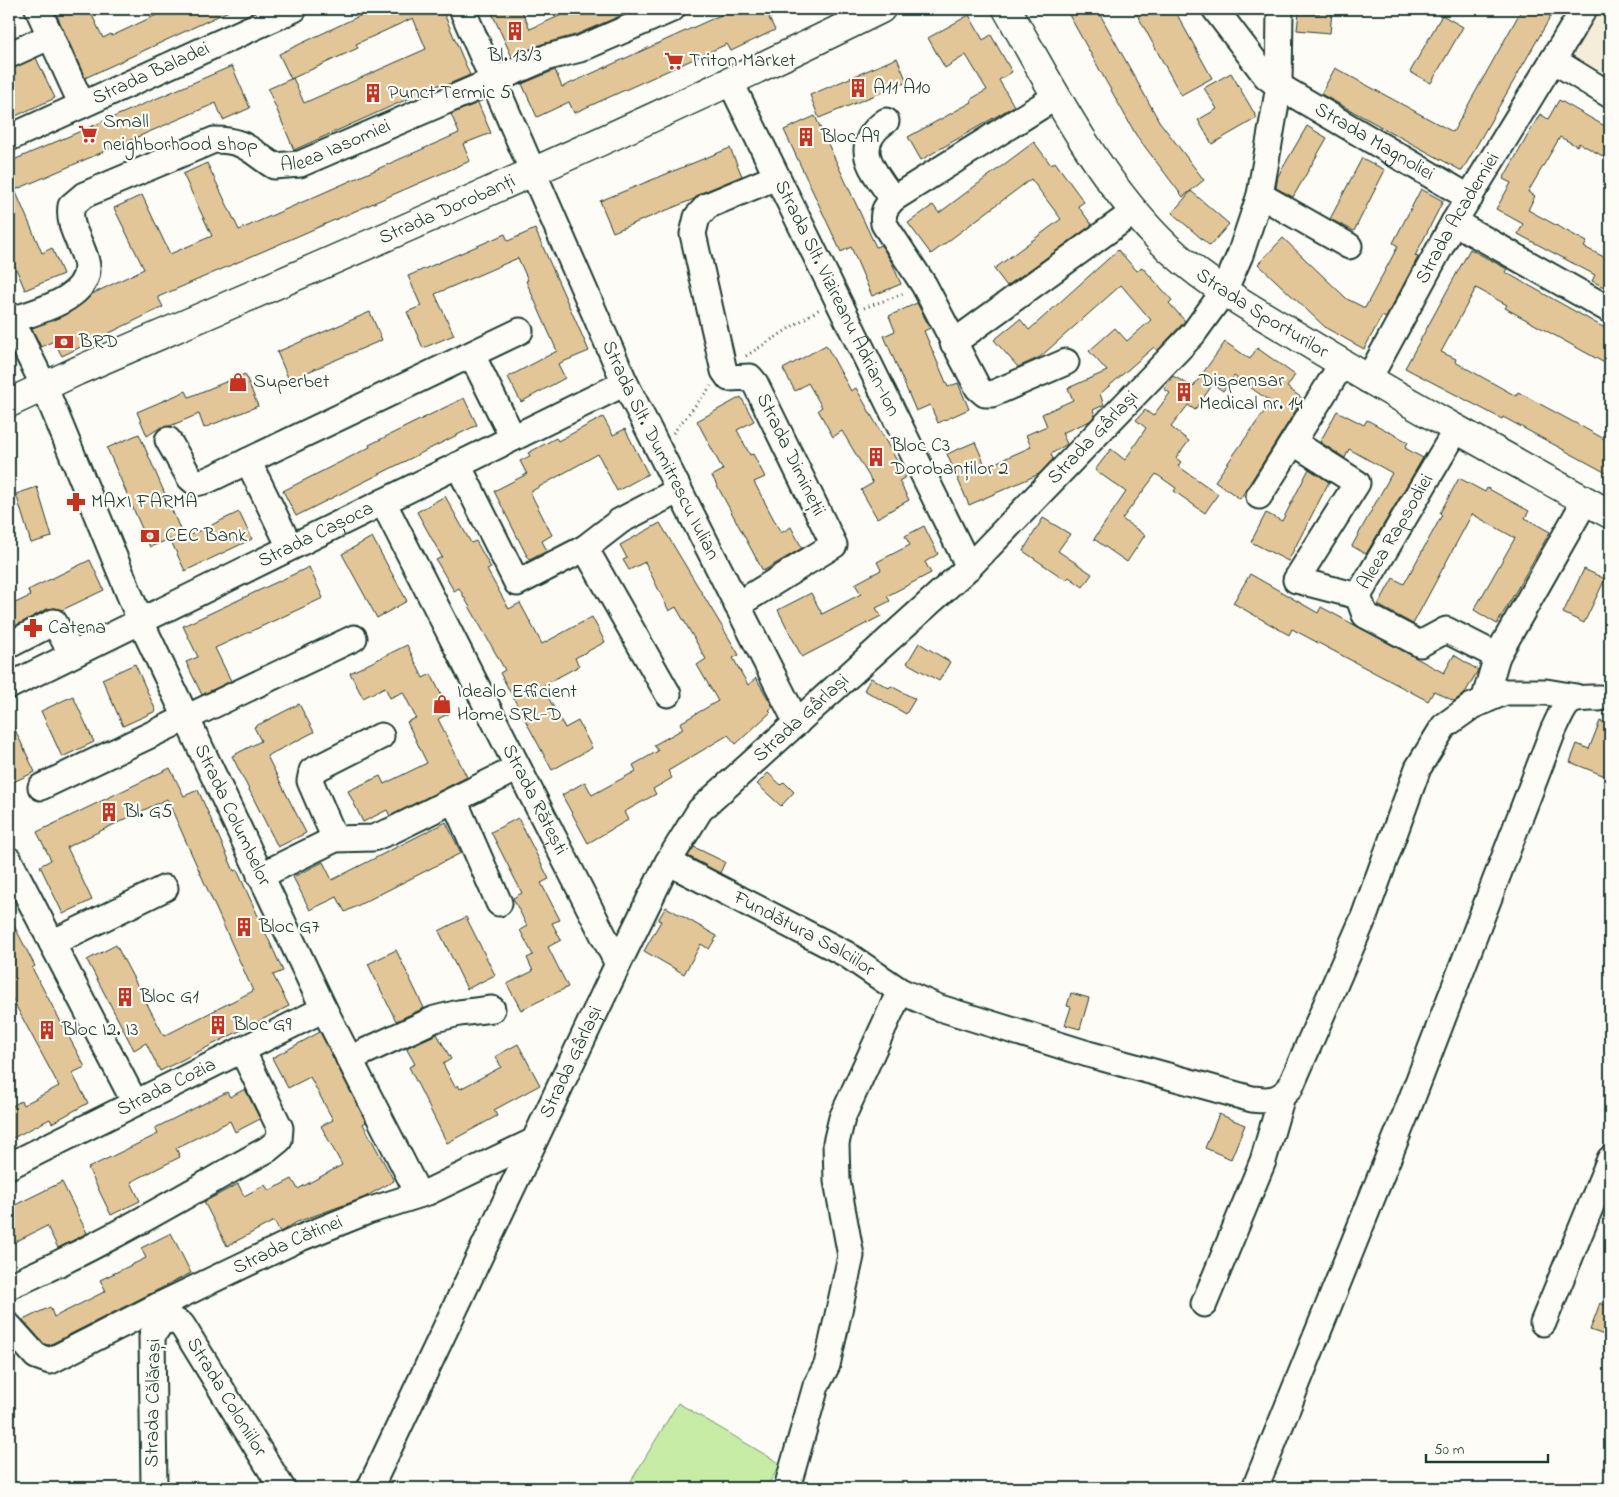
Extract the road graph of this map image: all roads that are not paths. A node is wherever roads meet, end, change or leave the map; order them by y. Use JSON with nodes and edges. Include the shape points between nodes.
{"nodes":[{"id":1,"x":38,"y":9,"type":"edge"},
{"id":2,"x":294,"y":9,"type":"edge"},
{"id":3,"x":462,"y":9,"type":"edge"},
{"id":4,"x":672,"y":9,"type":"edge"},
{"id":5,"x":881,"y":9,"type":"edge"},
{"id":6,"x":1007,"y":9,"type":"edge"},
{"id":7,"x":1215,"y":9,"type":"edge"},
{"id":8,"x":1280,"y":9,"type":"edge"},
{"id":9,"x":1584,"y":9,"type":"edge"},
{"id":10,"x":266,"y":15,"type":"edge"},
{"id":11,"x":51,"y":36,"type":"junction"},
{"id":12,"x":9,"y":55,"type":"edge"},
{"id":13,"x":1552,"y":60,"type":"junction"},
{"id":14,"x":494,"y":80,"type":"junction"},
{"id":15,"x":731,"y":83,"type":"junction"},
{"id":16,"x":1279,"y":86,"type":"junction"},
{"id":17,"x":1057,"y":96,"type":"junction"},
{"id":18,"x":1610,"y":96,"type":"edge"},
{"id":19,"x":82,"y":104,"type":"junction"},
{"id":20,"x":886,"y":121,"type":"dead end"},
{"id":21,"x":9,"y":138,"type":"edge"},
{"id":22,"x":534,"y":172,"type":"junction"},
{"id":23,"x":776,"y":177,"type":"junction"},
{"id":24,"x":1260,"y":195,"type":"junction"},
{"id":25,"x":1470,"y":198,"type":"junction"},
{"id":26,"x":893,"y":199,"type":"junction"},
{"id":27,"x":1135,"y":211,"type":"junction"},
{"id":28,"x":1454,"y":222,"type":"junction"},
{"id":29,"x":1349,"y":246,"type":"dead end"},
{"id":30,"x":1224,"y":291,"type":"junction"},
{"id":31,"x":1610,"y":310,"type":"edge"},
{"id":32,"x":11,"y":318,"type":"edge"},
{"id":33,"x":520,"y":331,"type":"dead end"},
{"id":34,"x":953,"y":342,"type":"junction"},
{"id":35,"x":472,"y":355,"type":"junction"},
{"id":36,"x":1066,"y":362,"type":"dead end"},
{"id":37,"x":1342,"y":364,"type":"junction"},
{"id":38,"x":1368,"y":380,"type":"junction"},
{"id":39,"x":625,"y":383,"type":"junction"},
{"id":40,"x":44,"y":386,"type":"junction"},
{"id":41,"x":9,"y":403,"type":"edge"},
{"id":42,"x":1456,"y":430,"type":"junction"},
{"id":43,"x":513,"y":438,"type":"junction"},
{"id":44,"x":168,"y":440,"type":"dead end"},
{"id":45,"x":1293,"y":442,"type":"junction"},
{"id":46,"x":248,"y":461,"type":"junction"},
{"id":47,"x":458,"y":465,"type":"junction"},
{"id":48,"x":679,"y":490,"type":"junction"},
{"id":49,"x":1259,"y":496,"type":"dead end"},
{"id":50,"x":1585,"y":501,"type":"junction"},
{"id":51,"x":383,"y":502,"type":"junction"},
{"id":52,"x":1610,"y":514,"type":"edge"},
{"id":53,"x":290,"y":547,"type":"junction"},
{"id":54,"x":585,"y":548,"type":"junction"},
{"id":55,"x":969,"y":567,"type":"junction"},
{"id":56,"x":1358,"y":596,"type":"junction"},
{"id":57,"x":738,"y":605,"type":"junction"},
{"id":58,"x":140,"y":620,"type":"junction"},
{"id":59,"x":354,"y":638,"type":"dead end"},
{"id":60,"x":9,"y":645,"type":"edge"},
{"id":61,"x":72,"y":654,"type":"junction"},
{"id":62,"x":1497,"y":656,"type":"junction"},
{"id":63,"x":9,"y":686,"type":"edge"},
{"id":64,"x":668,"y":694,"type":"dead end"},
{"id":65,"x":1484,"y":701,"type":"junction"},
{"id":66,"x":186,"y":718,"type":"junction"},
{"id":67,"x":797,"y":723,"type":"junction"},
{"id":68,"x":381,"y":736,"type":"dead end"},
{"id":69,"x":518,"y":768,"type":"junction"},
{"id":70,"x":41,"y":787,"type":"dead end"},
{"id":71,"x":454,"y":800,"type":"junction"},
{"id":72,"x":335,"y":839,"type":"junction"},
{"id":73,"x":9,"y":860,"type":"edge"},
{"id":74,"x":668,"y":862,"type":"junction"},
{"id":75,"x":260,"y":876,"type":"junction"},
{"id":76,"x":165,"y":888,"type":"dead end"},
{"id":77,"x":16,"y":891,"type":"edge"},
{"id":78,"x":499,"y":903,"type":"dead end"},
{"id":79,"x":52,"y":943,"type":"junction"},
{"id":80,"x":618,"y":964,"type":"junction"},
{"id":81,"x":900,"y":991,"type":"junction"},
{"id":82,"x":324,"y":1009,"type":"junction"},
{"id":83,"x":492,"y":1009,"type":"dead end"},
{"id":84,"x":242,"y":1050,"type":"junction"},
{"id":85,"x":349,"y":1059,"type":"junction"},
{"id":86,"x":1282,"y":1096,"type":"junction"},
{"id":87,"x":135,"y":1103,"type":"junction"},
{"id":88,"x":534,"y":1141,"type":"junction"},
{"id":89,"x":1610,"y":1159,"type":"edge"},
{"id":90,"x":9,"y":1166,"type":"edge"},
{"id":91,"x":421,"y":1192,"type":"junction"},
{"id":92,"x":9,"y":1286,"type":"edge"},
{"id":93,"x":1204,"y":1304,"type":"dead end"},
{"id":94,"x":160,"y":1314,"type":"junction"},
{"id":95,"x":1542,"y":1323,"type":"dead end"},
{"id":96,"x":9,"y":1326,"type":"edge"},
{"id":97,"x":154,"y":1488,"type":"edge"},
{"id":98,"x":282,"y":1488,"type":"edge"},
{"id":99,"x":370,"y":1488,"type":"edge"},
{"id":100,"x":787,"y":1488,"type":"edge"},
{"id":101,"x":1255,"y":1488,"type":"edge"}],
"edges":[{"from":1,"to":11,"type":"street"},
{"from":2,"to":10,"type":"street","name":"Strada Baladei"},
{"from":3,"to":14,"type":"street","name":"Strada Slt. Dumitrescu Iulian"},
{"from":4,"to":14,"type":"street","name":"Aleea Iasomiei","via":[[580,49],[548,57]]},
{"from":5,"to":15,"type":"main road","name":"Strada Dorobanți"},
{"from":6,"to":17,"type":"main road","name":"Strada Sporturilor"},
{"from":7,"to":16,"type":"street","name":"Strada Magnoliei","via":[[1266,76]]},
{"from":8,"to":16,"type":"street","name":"Strada Gârlași"},
{"from":9,"to":13,"type":"street","name":"Strada Academiei"},
{"from":10,"to":19,"type":"street","name":"Strada Baladei"},
{"from":11,"to":12,"type":"street"},
{"from":11,"to":19,"type":"street"},
{"from":13,"to":18,"type":"street"},
{"from":13,"to":25,"type":"street","name":"Strada Academiei"},
{"from":14,"to":22,"type":"street","name":"Strada Slt. Dumitrescu Iulian"},
{"from":14,"to":32,"type":"street","name":"Aleea Iasomiei","via":[[300,164],[274,166],[245,145],[214,140],[84,195],[70,206],[69,215],[86,261],[86,278],[80,289],[62,300]]},
{"from":15,"to":22,"type":"main road","name":"Strada Dorobanți"},
{"from":15,"to":23,"type":"street","name":"Strada Slt. Vizireanu Adrian-Ion"},
{"from":16,"to":24,"type":"street","name":"Strada Gârlași"},
{"from":16,"to":25,"type":"street","name":"Strada Magnoliei"},
{"from":17,"to":26,"type":"street"},
{"from":17,"to":27,"type":"main road","name":"Strada Sporturilor","via":[[1085,142]]},
{"from":19,"to":21,"type":"street","name":"Strada Baladei"},
{"from":20,"to":26,"type":"street","via":[[873,130],[866,149],[870,165]]},
{"from":22,"to":39,"type":"street","name":"Strada Slt. Dumitrescu Iulian"},
{"from":22,"to":40,"type":"main road","name":"Strada Dorobanți"},
{"from":23,"to":55,"type":"street","name":"Strada Slt. Vizireanu Adrian-Ion"},
{"from":23,"to":57,"type":"street","name":"Strada Dimineții","via":[[708,206],[697,217],[693,234],[724,371],[729,378],[750,377],[755,383],[834,545]]},
{"from":24,"to":29,"type":"street"},
{"from":24,"to":30,"type":"street","name":"Strada Gârlași"},
{"from":25,"to":28,"type":"street","name":"Strada Academiei"},
{"from":26,"to":34,"type":"street","via":[[882,216],[884,224],[924,285]]},
{"from":27,"to":30,"type":"main road","name":"Strada Sporturilor","via":[[1164,244]]},
{"from":27,"to":34,"type":"street"},
{"from":28,"to":31,"type":"street"},
{"from":28,"to":38,"type":"street","name":"Strada Academiei"},
{"from":30,"to":37,"type":"main road","name":"Strada Sporturilor"},
{"from":30,"to":55,"type":"street","name":"Strada Gârlași","via":[[1193,334]]},
{"from":32,"to":40,"type":"street","name":"Strada Columbelor"},
{"from":33,"to":35,"type":"street"},
{"from":34,"to":36,"type":"street","via":[[978,388],[985,394],[992,394]]},
{"from":35,"to":43,"type":"street"},
{"from":35,"to":46,"type":"street"},
{"from":37,"to":38,"type":"main road","name":"Strada Sporturilor"},
{"from":37,"to":45,"type":"street"},
{"from":38,"to":42,"type":"main road","name":"Strada Sporturilor"},
{"from":39,"to":43,"type":"street","name":"Strada Cașoca"},
{"from":39,"to":48,"type":"street","name":"Strada Slt. Dumitrescu Iulian"},
{"from":40,"to":41,"type":"main road","name":"Strada Dorobanți"},
{"from":40,"to":58,"type":"street","name":"Strada Columbelor"},
{"from":42,"to":50,"type":"main road","name":"Strada Sporturilor"},
{"from":42,"to":56,"type":"street","name":"Aleea Rapsodiei"},
{"from":43,"to":47,"type":"street","name":"Strada Cașoca"},
{"from":44,"to":46,"type":"street","via":[[196,483]]},
{"from":45,"to":49,"type":"street"},
{"from":45,"to":56,"type":"street","name":"Aleea Rapsodiei","via":[[1357,482],[1296,580]]},
{"from":46,"to":53,"type":"street"},
{"from":47,"to":51,"type":"street","name":"Strada Cașoca"},
{"from":47,"to":54,"type":"street","via":[[517,583]]},
{"from":48,"to":54,"type":"street","via":[[620,522]]},
{"from":48,"to":57,"type":"street","name":"Strada Slt. Dumitrescu Iulian"},
{"from":50,"to":52,"type":"main road","name":"Strada Sporturilor"},
{"from":50,"to":62,"type":"street"},
{"from":51,"to":53,"type":"street","name":"Strada Cașoca"},
{"from":51,"to":69,"type":"street","name":"Strada Rătești"},
{"from":53,"to":58,"type":"street","name":"Strada Cașoca"},
{"from":54,"to":64,"type":"street"},
{"from":55,"to":67,"type":"street","name":"Strada Gârlași"},
{"from":56,"to":62,"type":"street","via":[[1365,615],[1420,644],[1446,630]]},
{"from":57,"to":67,"type":"street","name":"Strada Slt. Dumitrescu Iulian"},
{"from":58,"to":61,"type":"street","name":"Strada Cașoca"},
{"from":58,"to":66,"type":"street","name":"Strada Columbelor"},
{"from":59,"to":66,"type":"street"},
{"from":60,"to":61,"type":"street","via":[[54,622]]},
{"from":61,"to":63,"type":"street","name":"Strada Cașoca"},
{"from":62,"to":65,"type":"street"},
{"from":65,"to":86,"type":"street","via":[[1444,726],[1418,768],[1364,917],[1290,1088]]},
{"from":65,"to":101,"type":"street","via":[[1505,692],[1546,692],[1588,698],[1564,706],[1553,730],[1417,1084]]},
{"from":66,"to":70,"type":"street"},
{"from":66,"to":75,"type":"street","name":"Strada Columbelor"},
{"from":67,"to":74,"type":"street","name":"Strada Gârlași","via":[[700,810]]},
{"from":68,"to":72,"type":"street","via":[[312,771],[310,781]]},
{"from":69,"to":71,"type":"street"},
{"from":69,"to":80,"type":"street","name":"Strada Rătești"},
{"from":71,"to":72,"type":"street","via":[[373,838]]},
{"from":71,"to":78,"type":"street"},
{"from":72,"to":75,"type":"street"},
{"from":73,"to":77,"type":"street"},
{"from":74,"to":80,"type":"street","name":"Strada Gârlași"},
{"from":74,"to":81,"type":"street","name":"Fundătura Salciilor","via":[[846,954]]},
{"from":75,"to":82,"type":"street","name":"Strada Columbelor"},
{"from":76,"to":79,"type":"street"},
{"from":77,"to":79,"type":"street"},
{"from":79,"to":87,"type":"street"},
{"from":80,"to":88,"type":"street","name":"Strada Gârlași"},
{"from":81,"to":86,"type":"street","name":"Fundătura Salciilor","via":[[937,1007],[1088,1054],[1252,1099],[1271,1102]]},
{"from":81,"to":100,"type":"street","via":[[842,1118],[836,1143],[837,1181],[851,1256],[827,1365],[816,1386]]},
{"from":82,"to":84,"type":"street","name":"Strada Cozia"},
{"from":82,"to":85,"type":"street","name":"Strada Columbelor"},
{"from":83,"to":85,"type":"street","via":[[459,1012],[435,1019]]},
{"from":84,"to":87,"type":"street","name":"Strada Cozia"},
{"from":84,"to":92,"type":"street","via":[[280,1128],[278,1140],[268,1149],[161,1209]]},
{"from":85,"to":91,"type":"street","name":"Strada Columbelor","via":[[415,1187]]},
{"from":86,"to":93,"type":"street","via":[[1263,1161]]},
{"from":87,"to":90,"type":"street","name":"Strada Cozia"},
{"from":88,"to":91,"type":"street","via":[[428,1192]]},
{"from":88,"to":99,"type":"street","name":"Strada Gârlași"},
{"from":89,"to":95,"type":"street"},
{"from":91,"to":94,"type":"street","name":"Strada Cătinei","via":[[298,1239]]},
{"from":94,"to":96,"type":"street","name":"Strada Cătinei","via":[[50,1361],[36,1356]]},
{"from":94,"to":97,"type":"street","name":"Strada Călărași","via":[[152,1336]]},
{"from":94,"to":98,"type":"street","name":"Strada Coloniilor","via":[[182,1326]]}]}
